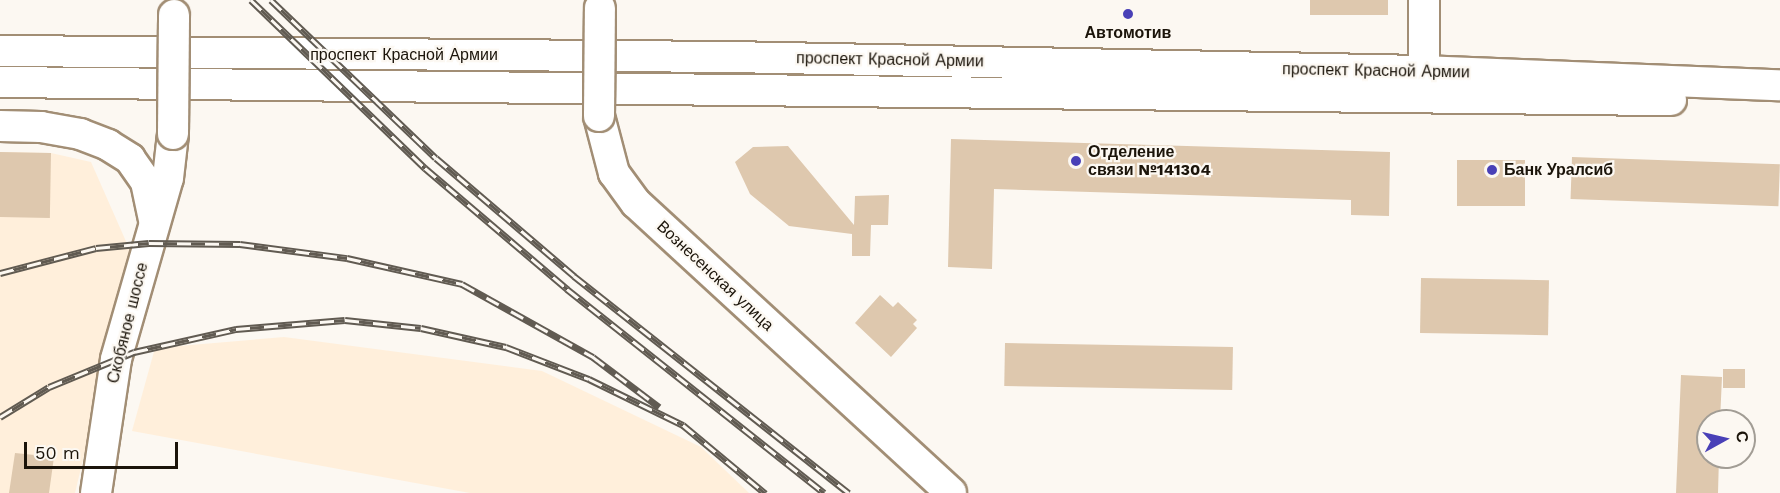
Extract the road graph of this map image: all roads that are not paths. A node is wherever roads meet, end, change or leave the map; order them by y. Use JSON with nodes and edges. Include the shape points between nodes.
{"nodes":[{"id":1,"x":1424,"y":0,"type":"edge"},
{"id":2,"x":603,"y":4,"type":"edge"},
{"id":3,"x":172,"y":7,"type":"edge"},
{"id":4,"x":0,"y":51,"type":"edge"},
{"id":5,"x":1424,"y":71,"type":"junction"},
{"id":6,"x":0,"y":82,"type":"edge"},
{"id":7,"x":1780,"y":85,"type":"edge"},
{"id":8,"x":1780,"y":102,"type":"edge"},
{"id":9,"x":0,"y":126,"type":"edge"},
{"id":10,"x":154,"y":225,"type":"junction"},
{"id":11,"x":96,"y":493,"type":"edge"},
{"id":12,"x":951,"y":493,"type":"edge"}],
"edges":[{"from":1,"to":5,"type":"main road"},
{"from":2,"to":12,"type":"main road","name":"Вознесенская улица","bridge":true,"via":[[599,116],[614,173],[636,203]]},
{"from":3,"to":10,"type":"main road","name":"Скобяное шоссе","bridge":true,"via":[[173,134],[168,178]]},
{"from":4,"to":5,"type":"main road","name":"проспект Красной Армии","via":[[742,57]]},
{"from":5,"to":7,"type":"main road","name":"проспект Красной Армии"},
{"from":6,"to":8,"type":"main road","name":"проспект Красной Армии"},
{"from":9,"to":10,"type":"main road","via":[[80,134],[130,159],[146,182]]},
{"from":10,"to":11,"type":"main road","name":"Скобяное шоссе","via":[[116,359]]}]}
